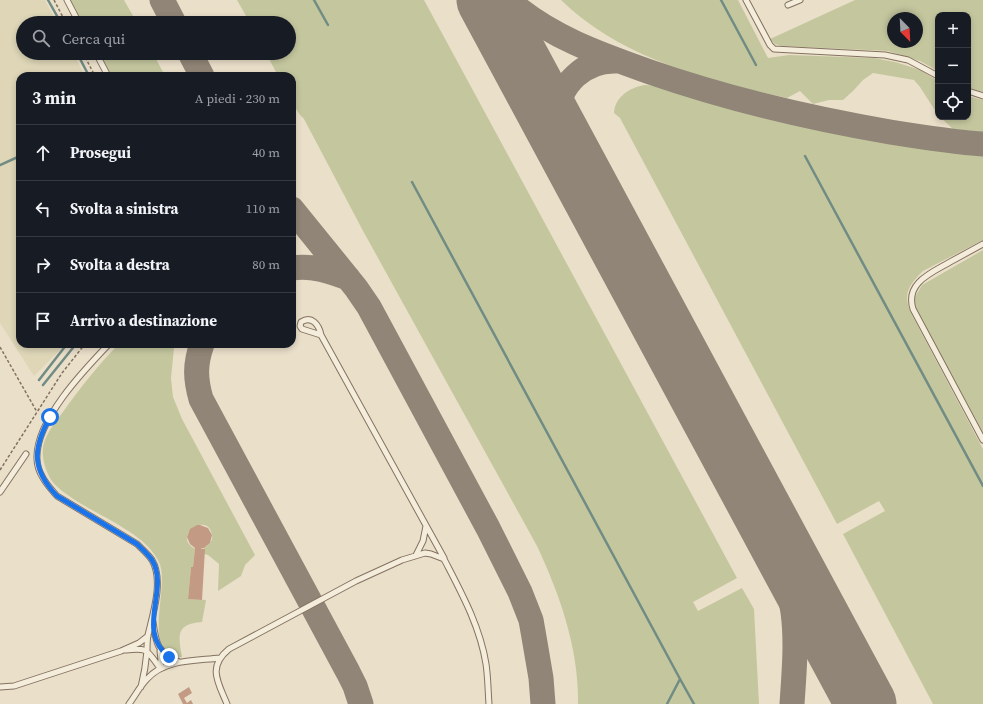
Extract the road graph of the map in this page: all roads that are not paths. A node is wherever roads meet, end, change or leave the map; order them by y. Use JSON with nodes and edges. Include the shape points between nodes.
{"nodes":[{"id":1,"x":67,"y":0,"type":"edge"},
{"id":2,"x":746,"y":0,"type":"edge"},
{"id":3,"x":800,"y":0,"type":"edge"},
{"id":4,"x":788,"y":5,"type":"dead end"},
{"id":5,"x":75,"y":16,"type":"edge"},
{"id":6,"x":100,"y":60,"type":"edge"},
{"id":7,"x":106,"y":72,"type":"edge"},
{"id":8,"x":935,"y":74,"type":"edge"},
{"id":9,"x":971,"y":92,"type":"edge"},
{"id":10,"x":983,"y":96,"type":"edge"},
{"id":11,"x":983,"y":244,"type":"edge"},
{"id":12,"x":321,"y":335,"type":"dead end"},
{"id":13,"x":105,"y":348,"type":"edge"},
{"id":14,"x":983,"y":440,"type":"edge"},
{"id":15,"x":26,"y":454,"type":"dead end"},
{"id":16,"x":0,"y":492,"type":"edge"},
{"id":17,"x":426,"y":526,"type":"junction"},
{"id":18,"x":416,"y":555,"type":"junction"},
{"id":19,"x":444,"y":559,"type":"junction"},
{"id":20,"x":153,"y":619,"type":"junction"},
{"id":21,"x":148,"y":636,"type":"junction"},
{"id":22,"x":147,"y":650,"type":"junction"},
{"id":23,"x":121,"y":651,"type":"junction"},
{"id":24,"x":160,"y":651,"type":"junction"},
{"id":25,"x":220,"y":658,"type":"junction"},
{"id":26,"x":179,"y":662,"type":"junction"},
{"id":27,"x":160,"y":668,"type":"junction"},
{"id":28,"x":0,"y":687,"type":"edge"},
{"id":29,"x":140,"y":687,"type":"junction"},
{"id":30,"x":129,"y":704,"type":"edge"},
{"id":31,"x":227,"y":704,"type":"edge"},
{"id":32,"x":489,"y":704,"type":"edge"}],
"edges":[{"from":1,"to":5,"type":"lane"},
{"from":2,"to":8,"type":"lane","via":[[774,49],[885,55],[908,60]]},
{"from":3,"to":4,"type":"lane"},
{"from":6,"to":7,"type":"lane"},
{"from":9,"to":10,"type":"lane"},
{"from":11,"to":14,"type":"lane","via":[[928,274],[918,282],[910,301]]},
{"from":12,"to":17,"type":"lane"},
{"from":13,"to":20,"type":"lane","via":[[68,391],[50,417],[42,431],[36,460],[48,486],[57,496],[137,544],[152,561],[157,584]]},
{"from":15,"to":16,"type":"lane"},
{"from":17,"to":18,"type":"lane"},
{"from":17,"to":19,"type":"lane"},
{"from":18,"to":19,"type":"lane","via":[[431,554]]},
{"from":18,"to":25,"type":"lane","via":[[356,581],[302,609],[235,645]]},
{"from":19,"to":32,"type":"lane","via":[[477,628],[486,664]]},
{"from":20,"to":21,"type":"lane"},
{"from":20,"to":24,"type":"lane","via":[[155,639]]},
{"from":21,"to":22,"type":"lane"},
{"from":21,"to":23,"type":"lane"},
{"from":22,"to":23,"type":"lane","via":[[140,648]]},
{"from":22,"to":27,"type":"lane"},
{"from":22,"to":29,"type":"lane"},
{"from":23,"to":28,"type":"lane","via":[[14,686]]},
{"from":24,"to":26,"type":"lane"},
{"from":24,"to":27,"type":"lane"},
{"from":25,"to":26,"type":"lane"},
{"from":25,"to":31,"type":"lane","via":[[216,675]]},
{"from":26,"to":27,"type":"lane"},
{"from":27,"to":29,"type":"lane"},
{"from":29,"to":30,"type":"lane"}]}
